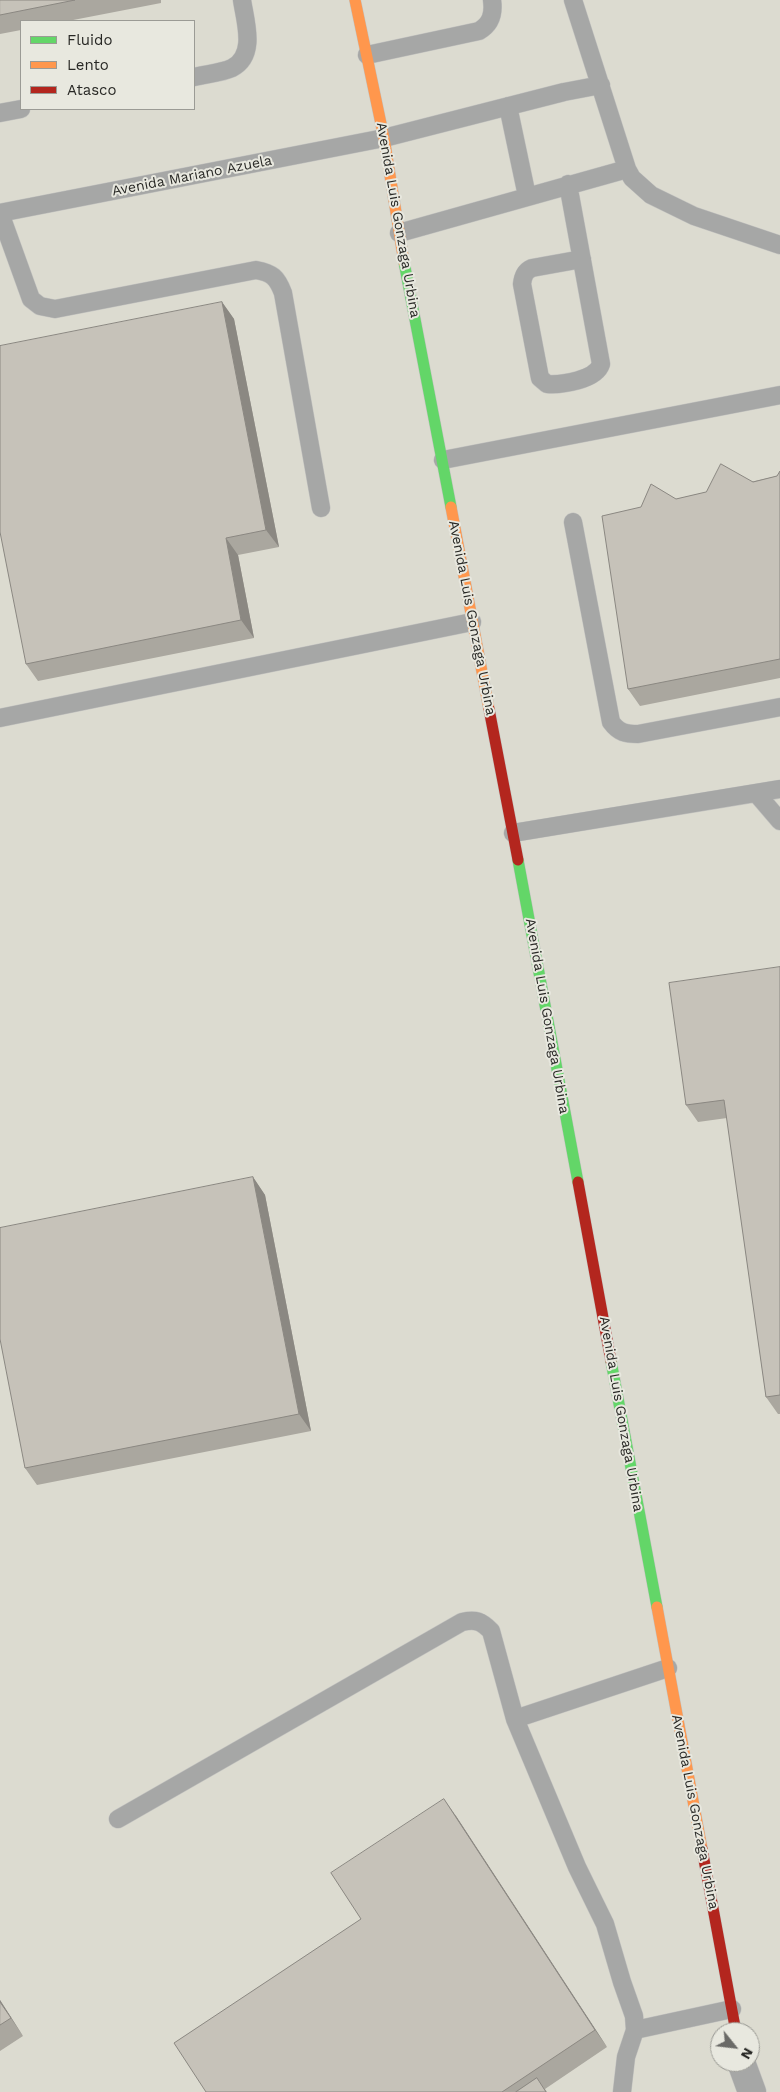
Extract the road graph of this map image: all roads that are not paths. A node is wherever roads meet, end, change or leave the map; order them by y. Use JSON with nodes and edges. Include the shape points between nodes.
{"nodes":[{"id":1,"x":242,"y":0,"type":"edge"},
{"id":2,"x":355,"y":0,"type":"edge"},
{"id":3,"x":492,"y":0,"type":"edge"},
{"id":4,"x":573,"y":0,"type":"edge"},
{"id":5,"x":367,"y":56,"type":"junction"},
{"id":6,"x":195,"y":76,"type":"edge"},
{"id":7,"x":601,"y":85,"type":"junction"},
{"id":8,"x":508,"y":106,"type":"junction"},
{"id":9,"x":20,"y":109,"type":"edge"},
{"id":10,"x":0,"y":112,"type":"edge"},
{"id":11,"x":384,"y":138,"type":"junction"},
{"id":12,"x":628,"y":169,"type":"junction"},
{"id":13,"x":568,"y":184,"type":"junction"},
{"id":14,"x":527,"y":196,"type":"junction"},
{"id":15,"x":0,"y":213,"type":"edge"},
{"id":16,"x":399,"y":233,"type":"junction"},
{"id":17,"x":780,"y":245,"type":"edge"},
{"id":18,"x":582,"y":259,"type":"junction"},
{"id":19,"x":780,"y":396,"type":"edge"},
{"id":20,"x":443,"y":460,"type":"junction"},
{"id":21,"x":321,"y":508,"type":"dead end"},
{"id":22,"x":573,"y":522,"type":"dead end"},
{"id":23,"x":472,"y":622,"type":"junction"},
{"id":24,"x":780,"y":707,"type":"edge"},
{"id":25,"x":0,"y":718,"type":"edge"},
{"id":26,"x":780,"y":788,"type":"edge"},
{"id":27,"x":756,"y":792,"type":"junction"},
{"id":28,"x":780,"y":821,"type":"edge"},
{"id":29,"x":513,"y":833,"type":"junction"},
{"id":30,"x":668,"y":1668,"type":"junction"},
{"id":31,"x":515,"y":1719,"type":"junction"},
{"id":32,"x":118,"y":1819,"type":"dead end"},
{"id":33,"x":732,"y":2010,"type":"junction"},
{"id":34,"x":734,"y":2022,"type":"edge"},
{"id":35,"x":635,"y":2030,"type":"junction"},
{"id":36,"x":745,"y":2072,"type":"edge"},
{"id":37,"x":622,"y":2092,"type":"edge"},
{"id":38,"x":752,"y":2092,"type":"edge"}],
"edges":[{"from":1,"to":6,"type":"lane","via":[[248,38],[246,51],[232,68]]},
{"from":2,"to":5,"type":"street","name":"Avenida Luis Gonzaga Urbina"},
{"from":3,"to":5,"type":"lane","via":[[491,19],[479,31]]},
{"from":4,"to":7,"type":"lane"},
{"from":5,"to":11,"type":"street","name":"Avenida Luis Gonzaga Urbina"},
{"from":7,"to":8,"type":"lane","name":"Avenida Mariano Azuela"},
{"from":7,"to":12,"type":"lane"},
{"from":8,"to":11,"type":"lane","name":"Avenida Mariano Azuela"},
{"from":8,"to":14,"type":"lane"},
{"from":9,"to":10,"type":"lane"},
{"from":11,"to":15,"type":"lane","name":"Avenida Mariano Azuela"},
{"from":11,"to":16,"type":"street","name":"Avenida Luis Gonzaga Urbina"},
{"from":12,"to":13,"type":"lane"},
{"from":12,"to":17,"type":"lane","via":[[632,178],[650,195],[694,216]]},
{"from":13,"to":14,"type":"lane"},
{"from":13,"to":18,"type":"lane"},
{"from":14,"to":16,"type":"lane"},
{"from":15,"to":21,"type":"lane","via":[[30,298],[40,306],[55,309],[256,270],[269,273],[279,282]]},
{"from":16,"to":20,"type":"street","name":"Avenida Luis Gonzaga Urbina"},
{"from":18,"to":18,"type":"lane","via":[[532,268],[523,277],[540,378],[547,384],[590,377],[601,364]]},
{"from":19,"to":20,"type":"lane"},
{"from":20,"to":23,"type":"street","name":"Avenida Luis Gonzaga Urbina"},
{"from":22,"to":24,"type":"lane","via":[[611,722],[616,730],[638,734]]},
{"from":23,"to":25,"type":"lane"},
{"from":23,"to":29,"type":"street","name":"Avenida Luis Gonzaga Urbina"},
{"from":26,"to":27,"type":"lane"},
{"from":27,"to":28,"type":"lane"},
{"from":27,"to":29,"type":"lane"},
{"from":29,"to":30,"type":"street","name":"Avenida Luis Gonzaga Urbina"},
{"from":30,"to":31,"type":"lane"},
{"from":30,"to":33,"type":"street","name":"Avenida Luis Gonzaga Urbina"},
{"from":31,"to":32,"type":"lane","via":[[491,1631],[482,1622],[462,1622]]},
{"from":31,"to":35,"type":"lane","via":[[604,1924],[634,2016]]},
{"from":33,"to":34,"type":"street","name":"Avenida Luis Gonzaga Urbina"},
{"from":33,"to":35,"type":"lane"},
{"from":35,"to":37,"type":"lane","via":[[626,2058]]},
{"from":36,"to":38,"type":"street"}]}
